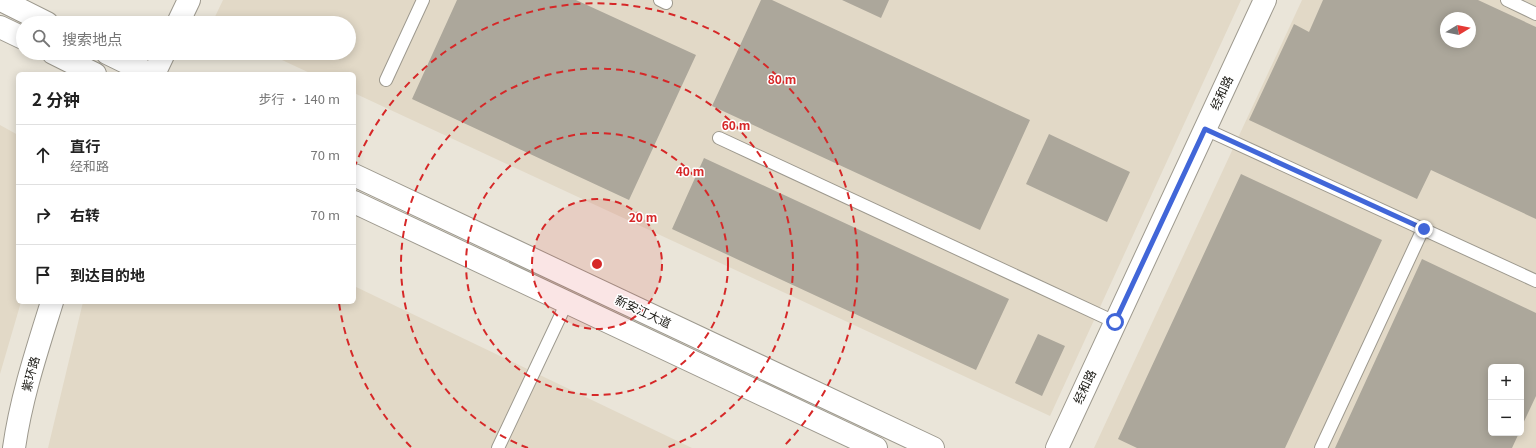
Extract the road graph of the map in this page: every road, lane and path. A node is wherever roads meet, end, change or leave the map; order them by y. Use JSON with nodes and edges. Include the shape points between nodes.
{"nodes":[{"id":1,"x":1,"y":0,"type":"edge"},
{"id":2,"x":189,"y":0,"type":"edge"},
{"id":3,"x":423,"y":0,"type":"edge"},
{"id":4,"x":1265,"y":0,"type":"edge"},
{"id":5,"x":1507,"y":0,"type":"edge"},
{"id":6,"x":1536,"y":14,"type":"edge"},
{"id":7,"x":33,"y":16,"type":"edge"},
{"id":8,"x":181,"y":16,"type":"edge"},
{"id":9,"x":0,"y":27,"type":"edge"},
{"id":10,"x":16,"y":35,"type":"edge"},
{"id":11,"x":67,"y":60,"type":"edge"},
{"id":12,"x":121,"y":60,"type":"edge"},
{"id":13,"x":161,"y":60,"type":"edge"},
{"id":14,"x":91,"y":72,"type":"edge"},
{"id":15,"x":146,"y":72,"type":"edge"},
{"id":16,"x":155,"y":72,"type":"edge"},
{"id":17,"x":386,"y":80,"type":"dead end"},
{"id":18,"x":1205,"y":129,"type":"junction"},
{"id":19,"x":719,"y":138,"type":"dead end"},
{"id":20,"x":356,"y":176,"type":"edge"},
{"id":21,"x":356,"y":203,"type":"edge"},
{"id":22,"x":1424,"y":229,"type":"junction"},
{"id":23,"x":1536,"y":281,"type":"edge"},
{"id":24,"x":567,"y":302,"type":"junction"},
{"id":25,"x":51,"y":304,"type":"edge"},
{"id":26,"x":1115,"y":322,"type":"junction"},
{"id":27,"x":14,"y":448,"type":"edge"},
{"id":28,"x":498,"y":448,"type":"edge"},
{"id":29,"x":876,"y":448,"type":"edge"},
{"id":30,"x":933,"y":448,"type":"edge"},
{"id":31,"x":1056,"y":448,"type":"edge"},
{"id":32,"x":1321,"y":448,"type":"edge"}],
"edges":[{"from":1,"to":7,"type":"main road"},
{"from":2,"to":8,"type":"main road"},
{"from":3,"to":17,"type":"lane"},
{"from":4,"to":18,"type":"main road","name":"经和路"},
{"from":5,"to":6,"type":"lane"},
{"from":9,"to":10,"type":"main road"},
{"from":11,"to":14,"type":"main road"},
{"from":12,"to":15,"type":"main road"},
{"from":13,"to":16,"type":"main road"},
{"from":18,"to":22,"type":"lane"},
{"from":18,"to":26,"type":"main road","name":"经和路"},
{"from":19,"to":26,"type":"lane"},
{"from":20,"to":30,"type":"main road","name":"新安江大道"},
{"from":21,"to":24,"type":"main road","name":"新安江大道"},
{"from":22,"to":23,"type":"lane"},
{"from":22,"to":32,"type":"lane"},
{"from":24,"to":28,"type":"lane"},
{"from":24,"to":29,"type":"main road","name":"新安江大道"},
{"from":25,"to":27,"type":"main road","name":"紫环路","via":[[26,392]]},
{"from":26,"to":31,"type":"main road","name":"经和路"}]}
